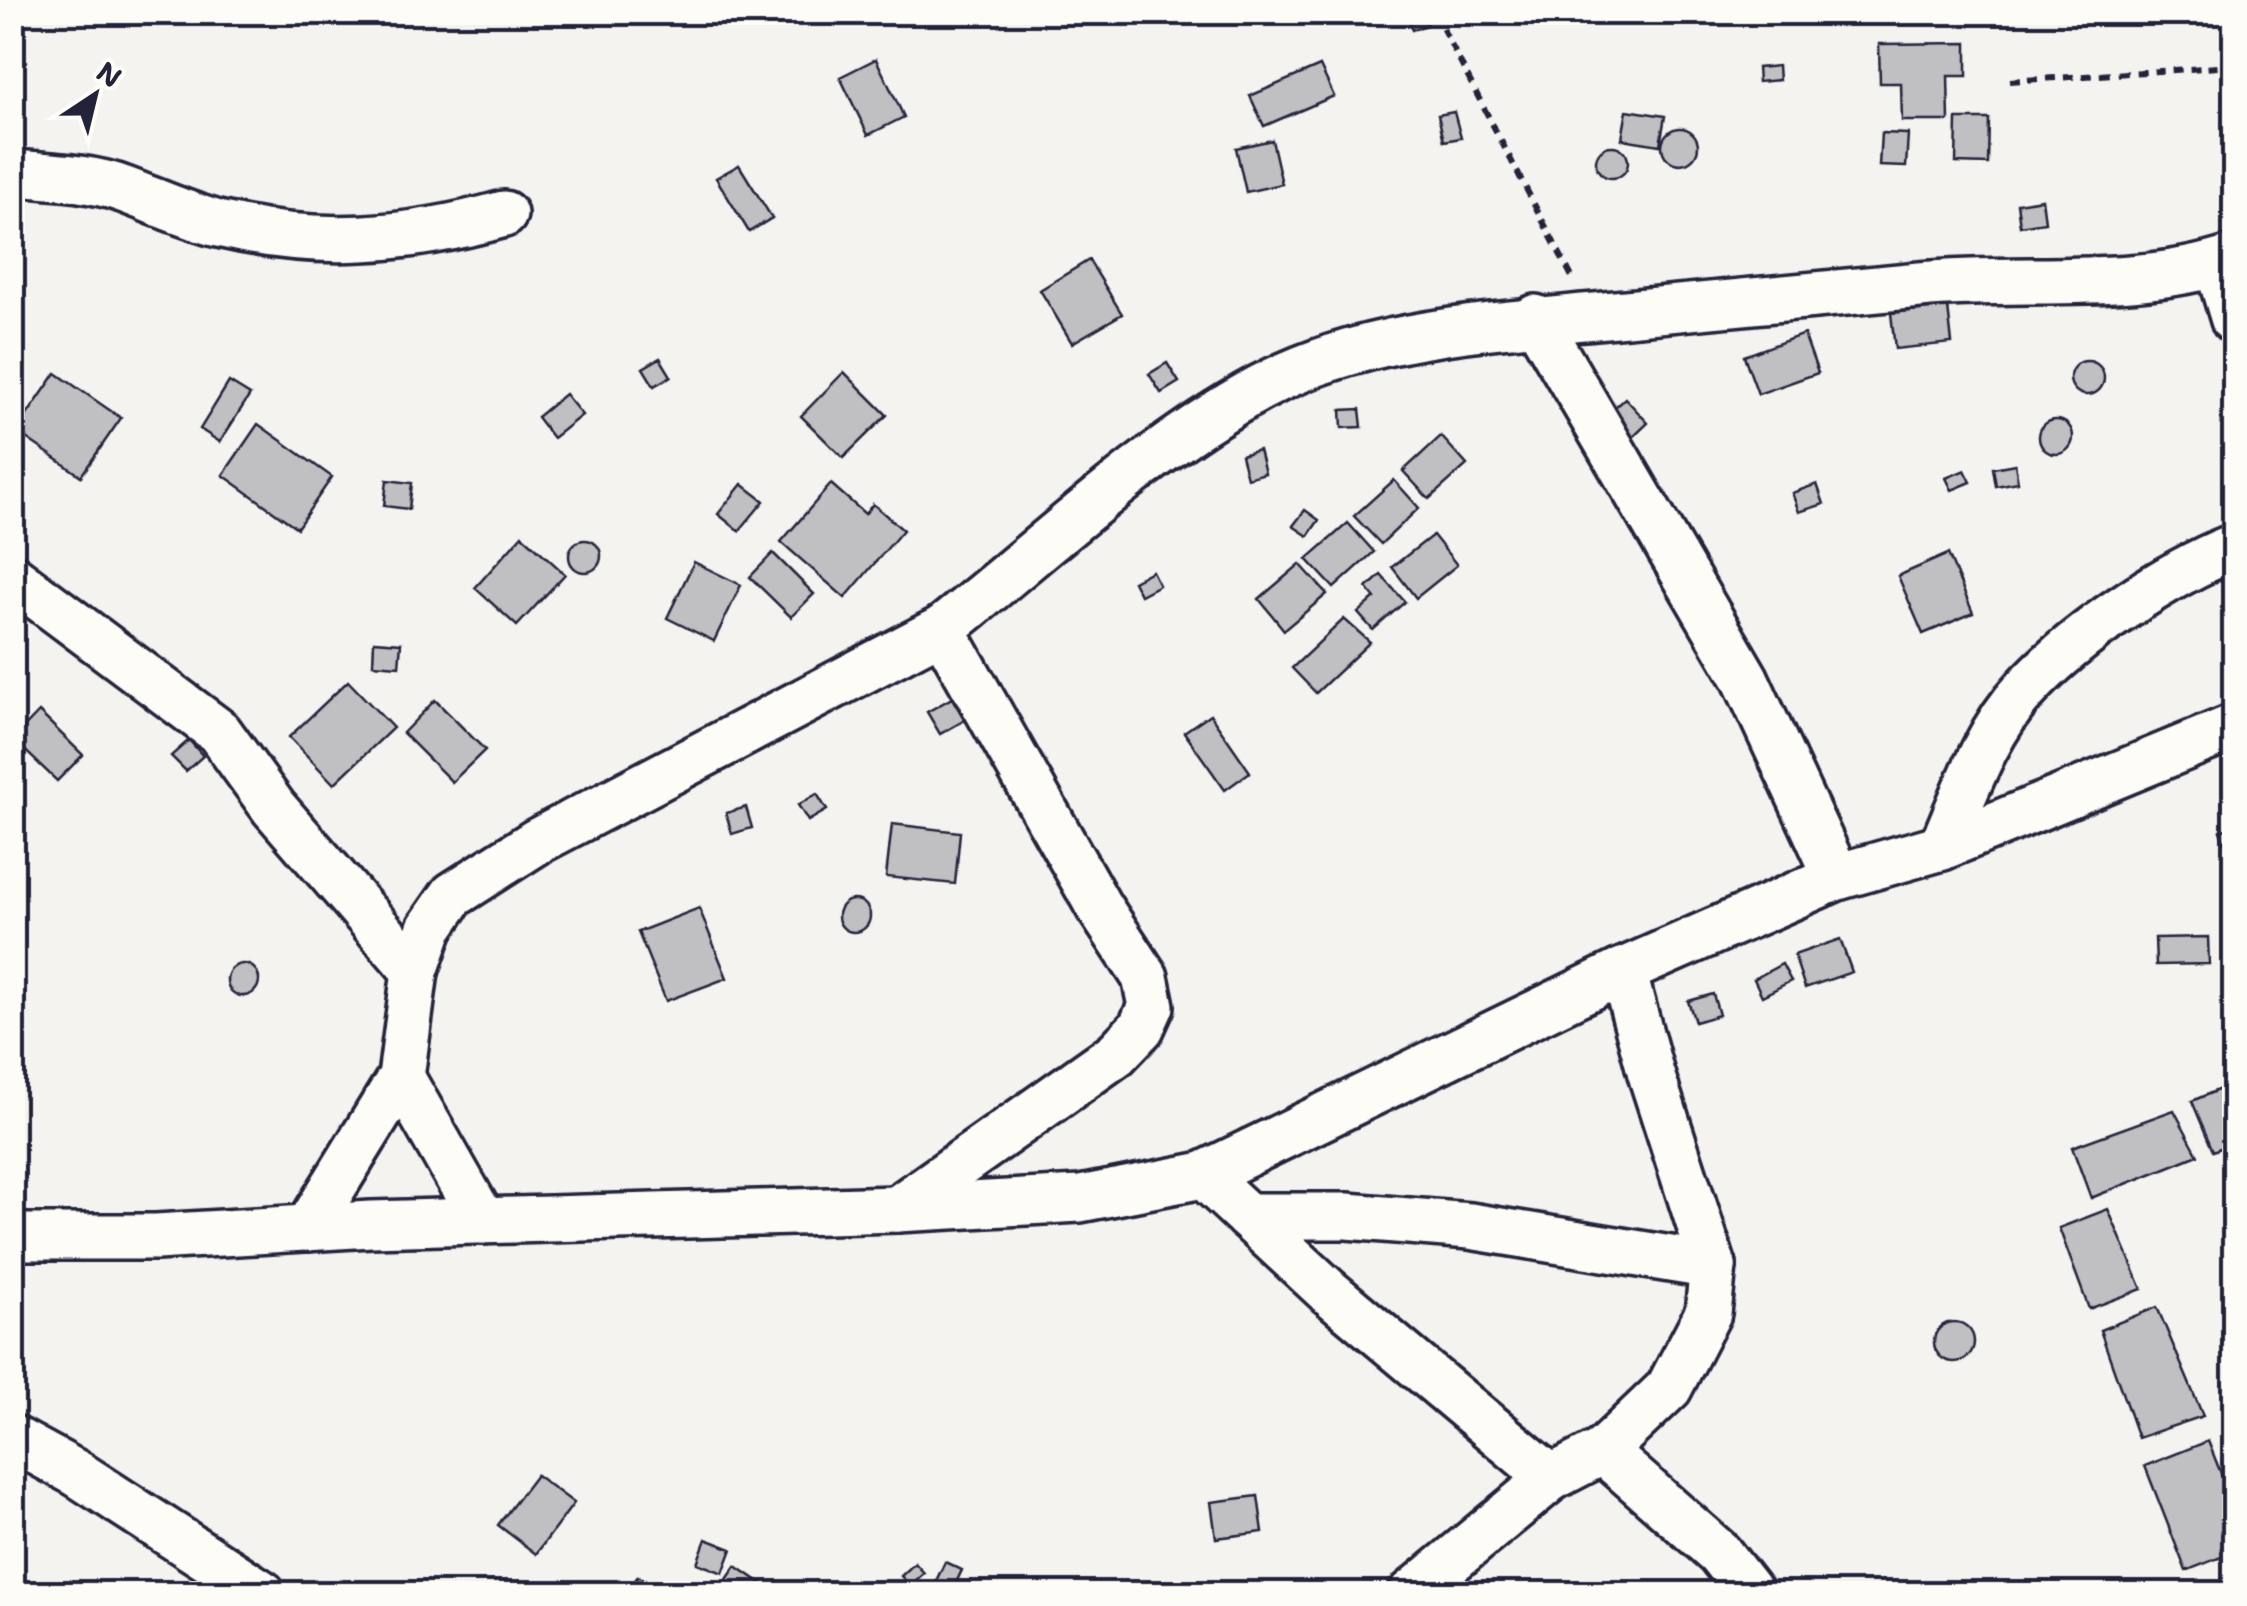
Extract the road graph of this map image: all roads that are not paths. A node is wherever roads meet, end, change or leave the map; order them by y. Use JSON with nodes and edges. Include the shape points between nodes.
{"nodes":[{"id":1,"x":12,"y":173,"type":"edge"},
{"id":2,"x":504,"y":214,"type":"dead end"},
{"id":3,"x":2226,"y":261,"type":"edge"},
{"id":4,"x":1535,"y":318,"type":"junction"},
{"id":5,"x":2234,"y":320,"type":"edge"},
{"id":6,"x":2234,"y":547,"type":"edge"},
{"id":7,"x":12,"y":577,"type":"edge"},
{"id":8,"x":942,"y":630,"type":"junction"},
{"id":9,"x":2234,"y":728,"type":"edge"},
{"id":10,"x":1942,"y":846,"type":"junction"},
{"id":11,"x":1837,"y":877,"type":"junction"},
{"id":12,"x":415,"y":971,"type":"junction"},
{"id":13,"x":1623,"y":971,"type":"junction"},
{"id":14,"x":401,"y":1077,"type":"junction"},
{"id":15,"x":1204,"y":1175,"type":"junction"},
{"id":16,"x":896,"y":1209,"type":"junction"},
{"id":17,"x":1248,"y":1216,"type":"junction"},
{"id":18,"x":483,"y":1221,"type":"junction"},
{"id":19,"x":308,"y":1228,"type":"junction"},
{"id":20,"x":12,"y":1236,"type":"edge"},
{"id":21,"x":1714,"y":1266,"type":"junction"},
{"id":22,"x":12,"y":1438,"type":"edge"},
{"id":23,"x":1603,"y":1451,"type":"junction"},
{"id":24,"x":1551,"y":1478,"type":"junction"},
{"id":25,"x":263,"y":1594,"type":"edge"},
{"id":26,"x":1411,"y":1594,"type":"edge"},
{"id":27,"x":1751,"y":1594,"type":"edge"}],
"edges":[{"from":1,"to":2,"type":"street","via":[[107,186],[188,215],[295,238],[434,234]]},
{"from":3,"to":4,"type":"street","via":[[2089,281],[1930,284]]},
{"from":3,"to":5,"type":"street"},
{"from":4,"to":8,"type":"street","via":[[1391,342],[1313,364],[1260,388],[1160,454]]},
{"from":4,"to":11,"type":"street","via":[[1745,678]]},
{"from":6,"to":10,"type":"street","via":[[2108,620],[2024,691],[1984,752]]},
{"from":7,"to":12,"type":"street","via":[[219,732],[274,808]]},
{"from":8,"to":12,"type":"street","via":[[536,842],[452,895],[430,928]]},
{"from":8,"to":16,"type":"street","via":[[1099,908],[1146,976],[1152,1006],[1116,1054]]},
{"from":9,"to":10,"type":"street"},
{"from":10,"to":11,"type":"street"},
{"from":11,"to":13,"type":"street"},
{"from":12,"to":14,"type":"street"},
{"from":13,"to":15,"type":"street"},
{"from":13,"to":21,"type":"street"},
{"from":14,"to":18,"type":"street"},
{"from":14,"to":19,"type":"street"},
{"from":15,"to":16,"type":"street","via":[[1080,1199]]},
{"from":15,"to":17,"type":"street"},
{"from":16,"to":18,"type":"street"},
{"from":17,"to":21,"type":"street","via":[[1470,1226]]},
{"from":17,"to":24,"type":"street"},
{"from":18,"to":19,"type":"street"},
{"from":19,"to":20,"type":"street"},
{"from":21,"to":23,"type":"street","via":[[1708,1313],[1669,1388]]},
{"from":22,"to":25,"type":"street"},
{"from":23,"to":24,"type":"street"},
{"from":23,"to":27,"type":"street","via":[[1719,1554]]},
{"from":24,"to":26,"type":"street"}]}
